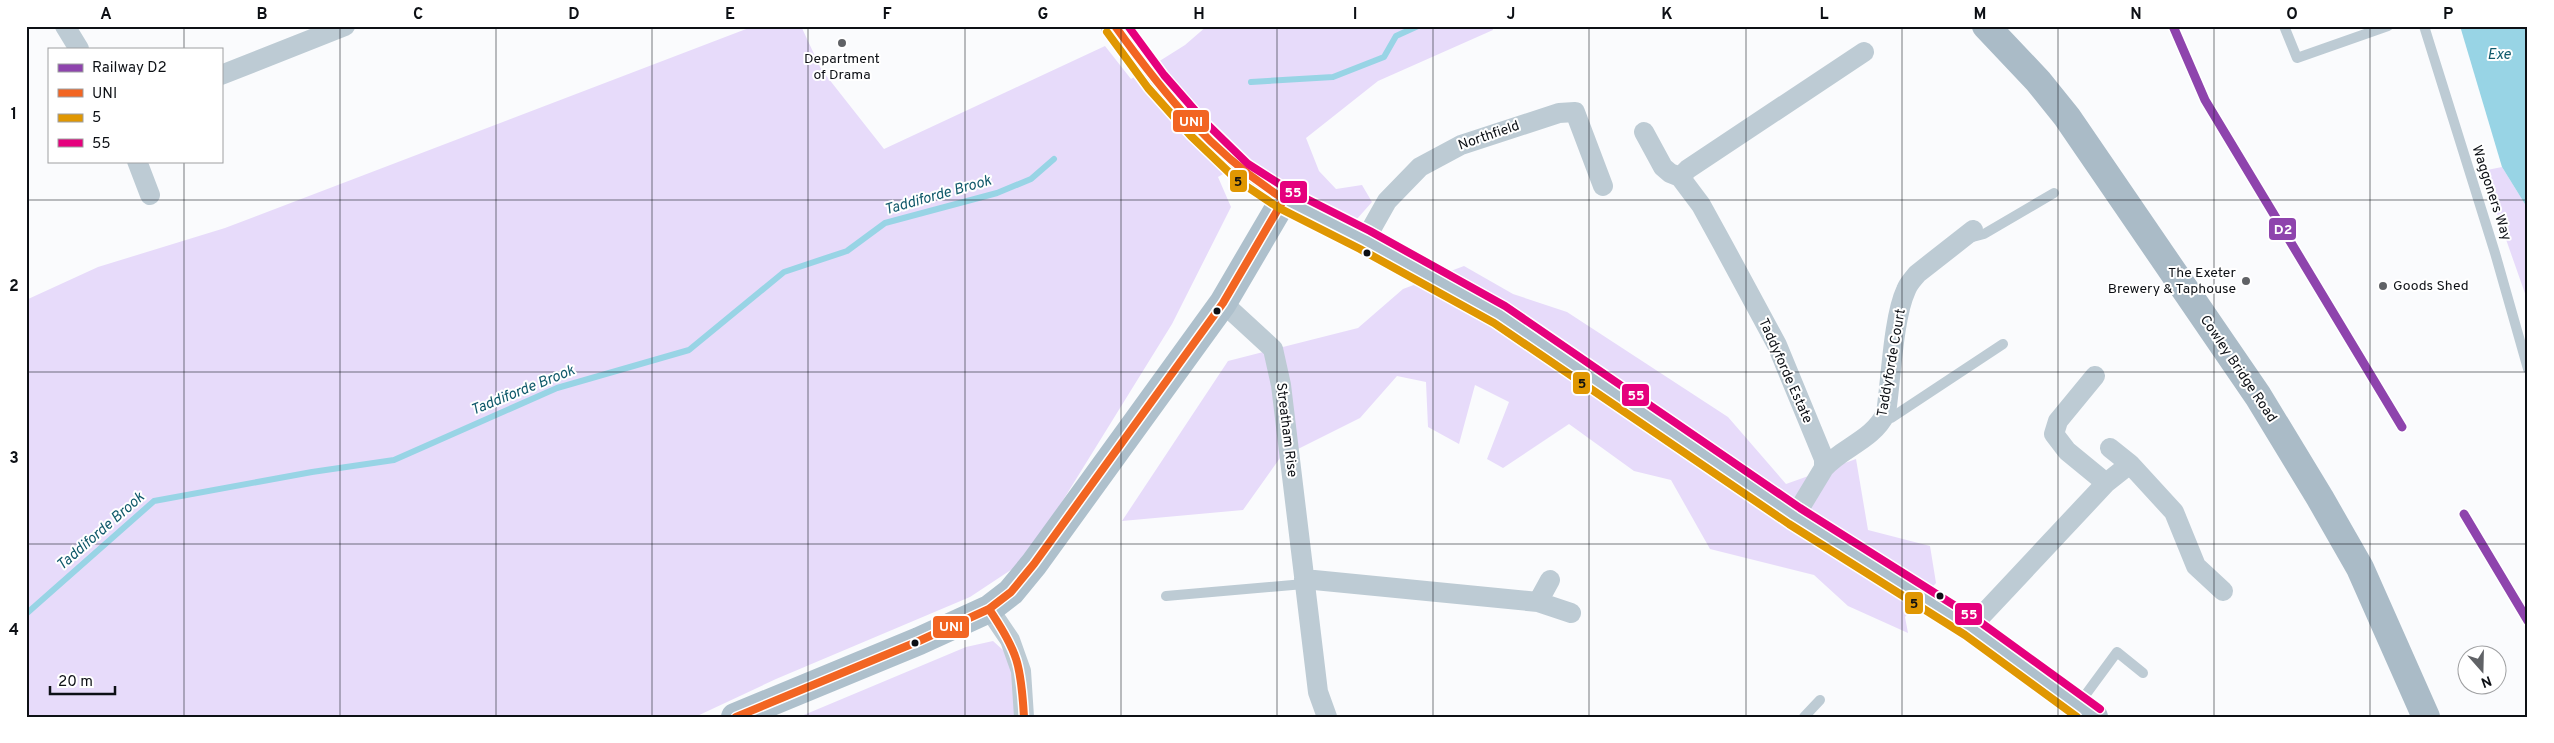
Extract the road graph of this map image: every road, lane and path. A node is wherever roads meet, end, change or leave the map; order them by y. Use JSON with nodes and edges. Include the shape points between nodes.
{"nodes":[{"id":1,"x":65,"y":26,"type":"edge"},
{"id":2,"x":345,"y":26,"type":"edge"},
{"id":3,"x":1115,"y":26,"type":"edge"},
{"id":4,"x":1986,"y":26,"type":"edge"},
{"id":5,"x":2284,"y":26,"type":"edge"},
{"id":6,"x":2388,"y":26,"type":"edge"},
{"id":7,"x":2424,"y":26,"type":"edge"},
{"id":8,"x":78,"y":48,"type":"edge"},
{"id":9,"x":1864,"y":52,"type":"dead end"},
{"id":10,"x":222,"y":75,"type":"edge"},
{"id":11,"x":1644,"y":132,"type":"dead end"},
{"id":12,"x":137,"y":162,"type":"edge"},
{"id":13,"x":1680,"y":177,"type":"junction"},
{"id":14,"x":1603,"y":186,"type":"dead end"},
{"id":15,"x":2054,"y":193,"type":"dead end"},
{"id":16,"x":150,"y":196,"type":"dead end"},
{"id":17,"x":1284,"y":199,"type":"junction"},
{"id":18,"x":1968,"y":235,"type":"joint"},
{"id":19,"x":1365,"y":240,"type":"junction"},
{"id":20,"x":1223,"y":303,"type":"junction"},
{"id":21,"x":2003,"y":344,"type":"dead end"},
{"id":22,"x":2528,"y":369,"type":"edge"},
{"id":23,"x":2095,"y":376,"type":"dead end"},
{"id":24,"x":1882,"y":420,"type":"junction"},
{"id":25,"x":2110,"y":448,"type":"dead end"},
{"id":26,"x":2130,"y":464,"type":"junction"},
{"id":27,"x":1824,"y":468,"type":"junction"},
{"id":28,"x":2106,"y":483,"type":"junction"},
{"id":29,"x":1795,"y":516,"type":"junction"},
{"id":30,"x":1550,"y":580,"type":"dead end"},
{"id":31,"x":1304,"y":581,"type":"junction"},
{"id":32,"x":2223,"y":591,"type":"dead end"},
{"id":33,"x":1166,"y":596,"type":"dead end"},
{"id":34,"x":1538,"y":602,"type":"junction"},
{"id":35,"x":989,"y":609,"type":"junction"},
{"id":36,"x":1570,"y":613,"type":"dead end"},
{"id":37,"x":1971,"y":627,"type":"junction"},
{"id":38,"x":2143,"y":674,"type":"dead end"},
{"id":39,"x":1820,"y":700,"type":"dead end"},
{"id":40,"x":2086,"y":711,"type":"edge"},
{"id":41,"x":735,"y":717,"type":"edge"},
{"id":42,"x":1024,"y":717,"type":"edge"},
{"id":43,"x":1327,"y":717,"type":"edge"},
{"id":44,"x":1804,"y":717,"type":"edge"},
{"id":45,"x":2426,"y":717,"type":"edge"}],
"edges":[{"from":1,"to":8,"type":"street"},
{"from":2,"to":10,"type":"street"},
{"from":3,"to":17,"type":"main road","via":[[1156,81],[1198,129],[1242,172]]},
{"from":4,"to":45,"type":"highway","name":"Cowley Bridge Road","via":[[2067,117],[2258,396],[2360,568]]},
{"from":5,"to":6,"type":"lane","via":[[2297,58]]},
{"from":7,"to":22,"type":"lane","name":"Waggoners Way"},
{"from":9,"to":13,"type":"street"},
{"from":11,"to":13,"type":"street","name":"Taddyforde Estate","via":[[1663,167]]},
{"from":12,"to":16,"type":"street"},
{"from":13,"to":27,"type":"street","name":"Taddyforde Estate","via":[[1701,205],[1777,345],[1824,459]]},
{"from":14,"to":19,"type":"street","name":"Northfield","via":[[1575,112],[1559,113],[1461,145],[1420,167],[1387,200]]},
{"from":15,"to":18,"type":"lane","via":[[1984,234]]},
{"from":17,"to":19,"type":"main road"},
{"from":17,"to":20,"type":"main road"},
{"from":18,"to":24,"type":"street","name":"Taddyforde Court","via":[[1917,274],[1905,291],[1897,324],[1886,414]]},
{"from":19,"to":29,"type":"main road","via":[[1499,314]]},
{"from":20,"to":31,"type":"street","name":"Streatham Rise","via":[[1273,349],[1282,385]]},
{"from":20,"to":35,"type":"main road","via":[[1034,564],[1010,592]]},
{"from":21,"to":24,"type":"lane","via":[[1891,418]]},
{"from":23,"to":28,"type":"street","via":[[2058,421],[2054,434],[2067,451]]},
{"from":24,"to":27,"type":"street","name":"Taddyforde Court","via":[[1869,437],[1832,459]]},
{"from":25,"to":26,"type":"street"},
{"from":26,"to":28,"type":"street"},
{"from":26,"to":32,"type":"street","via":[[2174,512],[2196,566]]},
{"from":27,"to":29,"type":"street"},
{"from":28,"to":37,"type":"street"},
{"from":29,"to":37,"type":"main road"},
{"from":30,"to":34,"type":"street"},
{"from":31,"to":33,"type":"lane"},
{"from":31,"to":34,"type":"street"},
{"from":31,"to":43,"type":"street","name":"Streatham Rise","via":[[1318,692]]},
{"from":34,"to":36,"type":"street"},
{"from":35,"to":41,"type":"main road"},
{"from":35,"to":42,"type":"street","via":[[1010,640],[1021,671]]},
{"from":37,"to":40,"type":"main road"},
{"from":38,"to":40,"type":"lane","via":[[2117,652]]},
{"from":39,"to":44,"type":"lane"}]}
